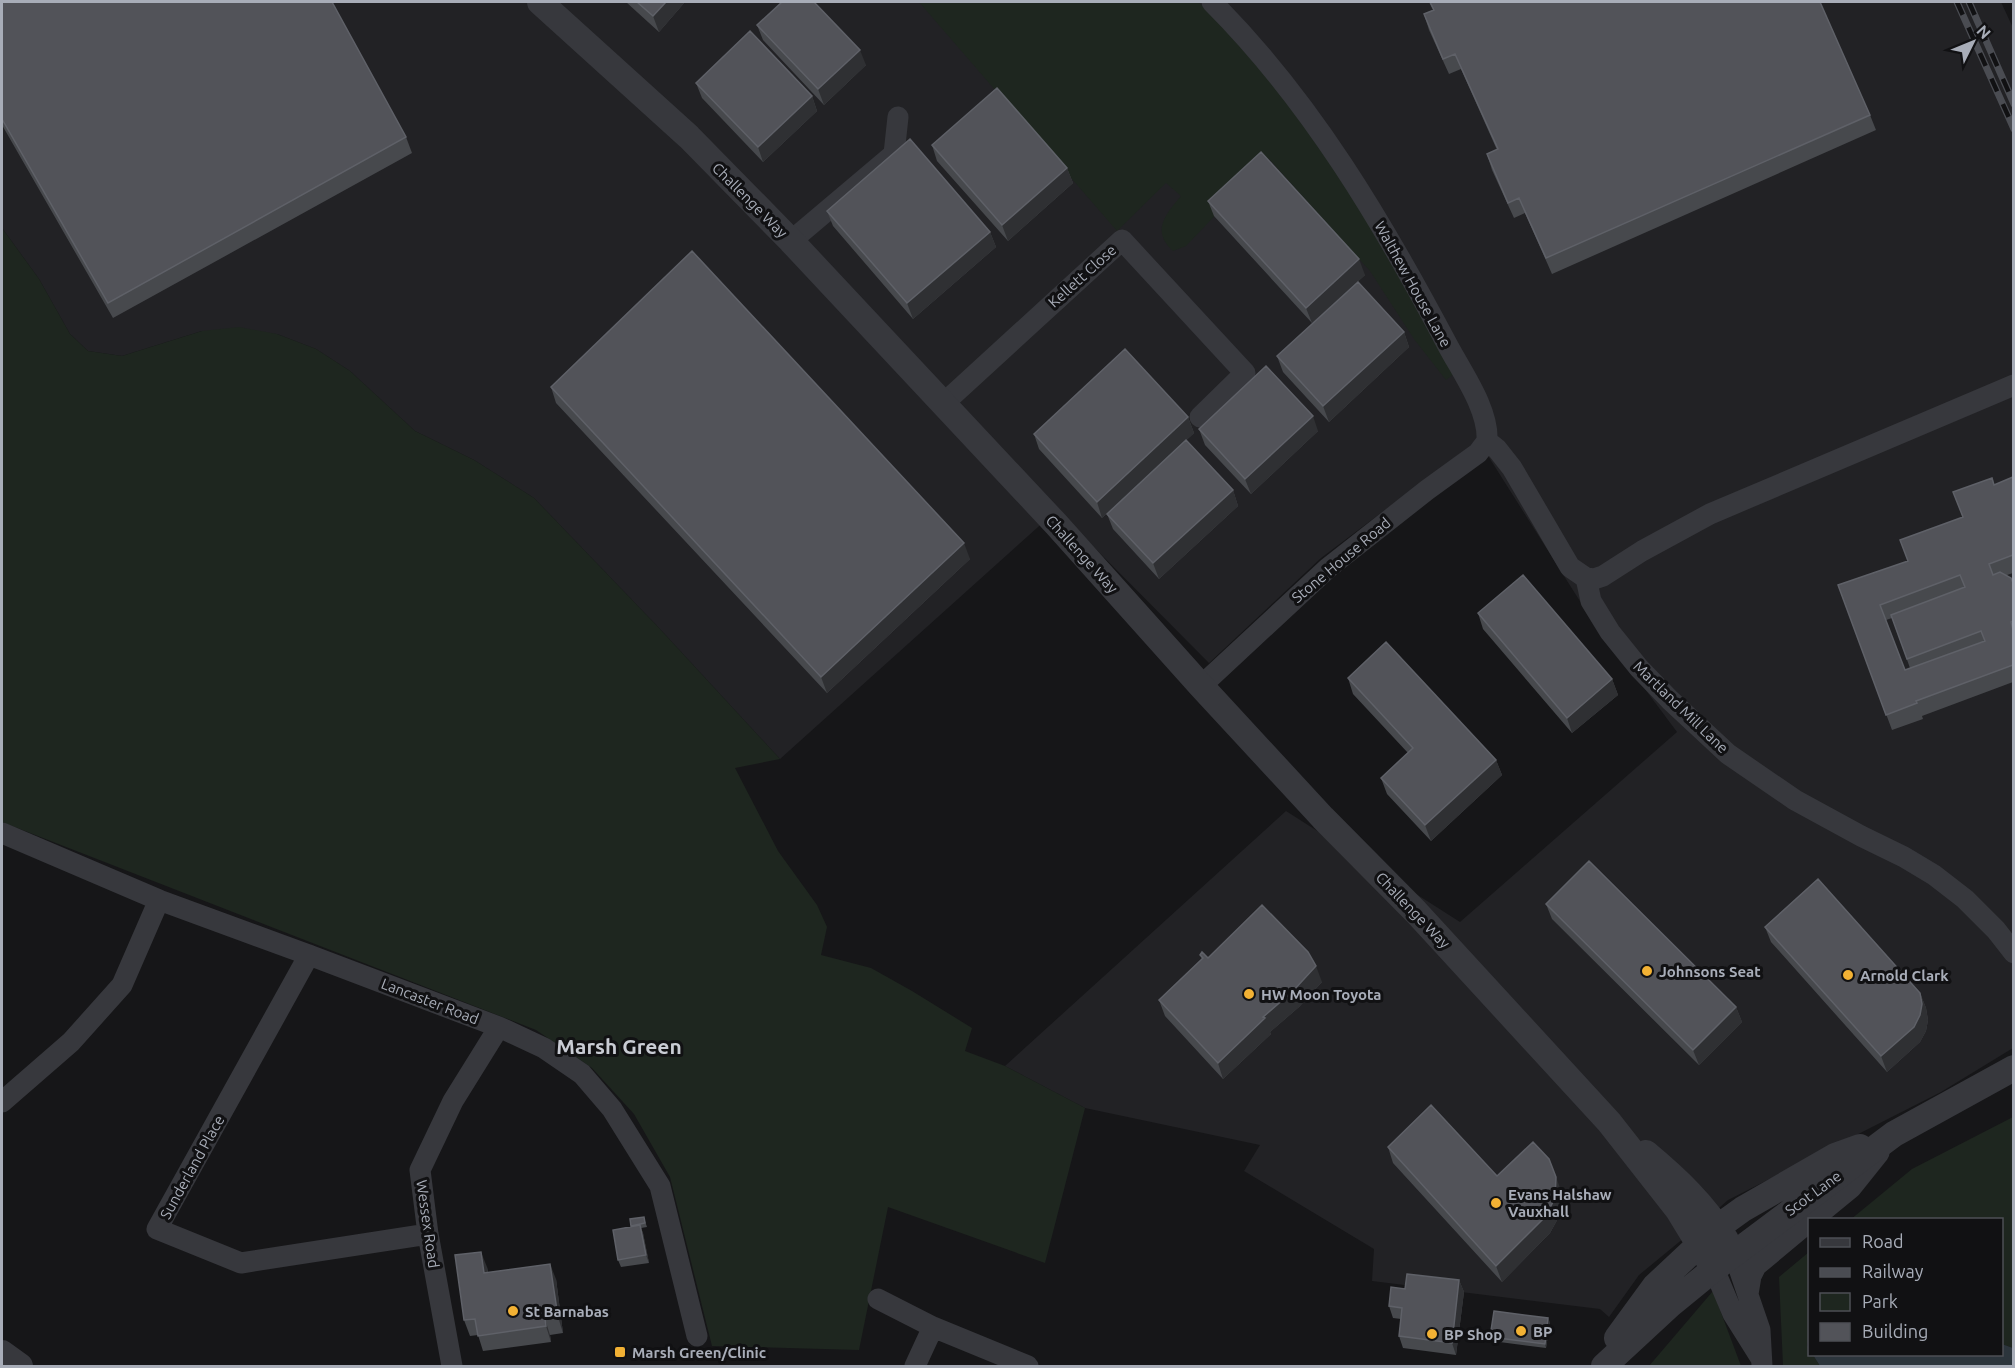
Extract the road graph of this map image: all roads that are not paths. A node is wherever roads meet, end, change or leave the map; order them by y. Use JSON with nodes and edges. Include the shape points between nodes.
{"nodes":[{"id":1,"x":540,"y":2,"type":"edge"},
{"id":2,"x":1212,"y":2,"type":"edge"},
{"id":3,"x":898,"y":117,"type":"dead end"},
{"id":4,"x":790,"y":241,"type":"junction"},
{"id":5,"x":2013,"y":385,"type":"edge"},
{"id":6,"x":943,"y":404,"type":"junction"},
{"id":7,"x":1200,"y":417,"type":"dead end"},
{"id":8,"x":1487,"y":441,"type":"junction"},
{"id":9,"x":1586,"y":578,"type":"junction"},
{"id":10,"x":1201,"y":686,"type":"junction"},
{"id":11,"x":2,"y":832,"type":"edge"},
{"id":12,"x":159,"y":900,"type":"junction"},
{"id":13,"x":2013,"y":952,"type":"edge"},
{"id":14,"x":309,"y":955,"type":"junction"},
{"id":15,"x":499,"y":1027,"type":"junction"},
{"id":16,"x":2013,"y":1068,"type":"edge"},
{"id":17,"x":2,"y":1102,"type":"edge"},
{"id":18,"x":1609,"y":1122,"type":"junction"},
{"id":19,"x":1894,"y":1134,"type":"junction"},
{"id":20,"x":1814,"y":1218,"type":"edge"},
{"id":21,"x":1808,"y":1223,"type":"edge"},
{"id":22,"x":1718,"y":1227,"type":"junction"},
{"id":23,"x":428,"y":1234,"type":"junction"},
{"id":24,"x":1698,"y":1244,"type":"junction"},
{"id":25,"x":1724,"y":1262,"type":"junction"},
{"id":26,"x":1748,"y":1293,"type":"junction"},
{"id":27,"x":878,"y":1299,"type":"dead end"},
{"id":28,"x":933,"y":1327,"type":"junction"},
{"id":29,"x":697,"y":1336,"type":"dead end"},
{"id":30,"x":2,"y":1353,"type":"edge"},
{"id":31,"x":1761,"y":1362,"type":"edge"},
{"id":32,"x":20,"y":1366,"type":"edge"},
{"id":33,"x":452,"y":1366,"type":"edge"},
{"id":34,"x":915,"y":1366,"type":"edge"},
{"id":35,"x":1028,"y":1366,"type":"edge"},
{"id":36,"x":1603,"y":1366,"type":"edge"}],
"edges":[{"from":1,"to":4,"type":"street","name":"Challenge Way","via":[[689,137]]},
{"from":2,"to":8,"type":"street","name":"Walthew House Lane","via":[[1270,64],[1348,173],[1414,281],[1477,400],[1486,420]]},
{"from":3,"to":4,"type":"street","via":[[894,154]]},
{"from":4,"to":6,"type":"street","name":"Challenge Way"},
{"from":5,"to":9,"type":"street","via":[[1710,514],[1603,576]]},
{"from":6,"to":7,"type":"street","name":"Kellett Close","via":[[1122,240],[1245,373]]},
{"from":6,"to":10,"type":"street","name":"Challenge Way"},
{"from":8,"to":9,"type":"street","via":[[1512,468],[1570,567]]},
{"from":8,"to":10,"type":"street","name":"Stone House Road","via":[[1478,453],[1328,568]]},
{"from":9,"to":13,"type":"street","name":"Martland Mill Lane","via":[[1591,601],[1639,668],[1728,754],[1794,800],[1934,875],[1965,899]]},
{"from":10,"to":18,"type":"street","name":"Challenge Way"},
{"from":11,"to":12,"type":"street","name":"Lancaster Road"},
{"from":12,"to":14,"type":"street","name":"Lancaster Road"},
{"from":12,"to":17,"type":"street","via":[[122,986],[71,1042]]},
{"from":14,"to":15,"type":"street","name":"Lancaster Road"},
{"from":14,"to":23,"type":"street","name":"Sunderland Place","via":[[157,1229],[241,1263]]},
{"from":15,"to":23,"type":"street","name":"Wessex Road","via":[[453,1101],[420,1170]]},
{"from":15,"to":29,"type":"street","name":"Lancaster Road","via":[[544,1048],[582,1074],[612,1108],[660,1186]]},
{"from":16,"to":19,"type":"street","name":"Scot Lane"},
{"from":18,"to":22,"type":"street","name":"Challenge Way","via":[[1677,1179]]},
{"from":18,"to":24,"type":"street","name":"Challenge Way","via":[[1678,1210]]},
{"from":19,"to":20,"type":"street","via":[[1851,1188]]},
{"from":19,"to":22,"type":"street","name":"Scot Lane","via":[[1835,1156]]},
{"from":19,"to":25,"type":"street","name":"Scot Lane"},
{"from":21,"to":26,"type":"street","via":[[1756,1266]]},
{"from":22,"to":24,"type":"street","name":"Scot Lane"},
{"from":22,"to":25,"type":"street"},
{"from":23,"to":33,"type":"street","name":"Wessex Road"},
{"from":24,"to":25,"type":"street"},
{"from":24,"to":36,"type":"street","name":"Scot Lane","via":[[1655,1286],[1609,1349]]},
{"from":25,"to":26,"type":"street"},
{"from":25,"to":31,"type":"street","via":[[1733,1314]]},
{"from":25,"to":36,"type":"street","name":"Scot Lane"},
{"from":26,"to":31,"type":"street","via":[[1760,1330]]},
{"from":27,"to":28,"type":"street"},
{"from":28,"to":34,"type":"street"},
{"from":28,"to":35,"type":"street"},
{"from":30,"to":32,"type":"street"}]}
